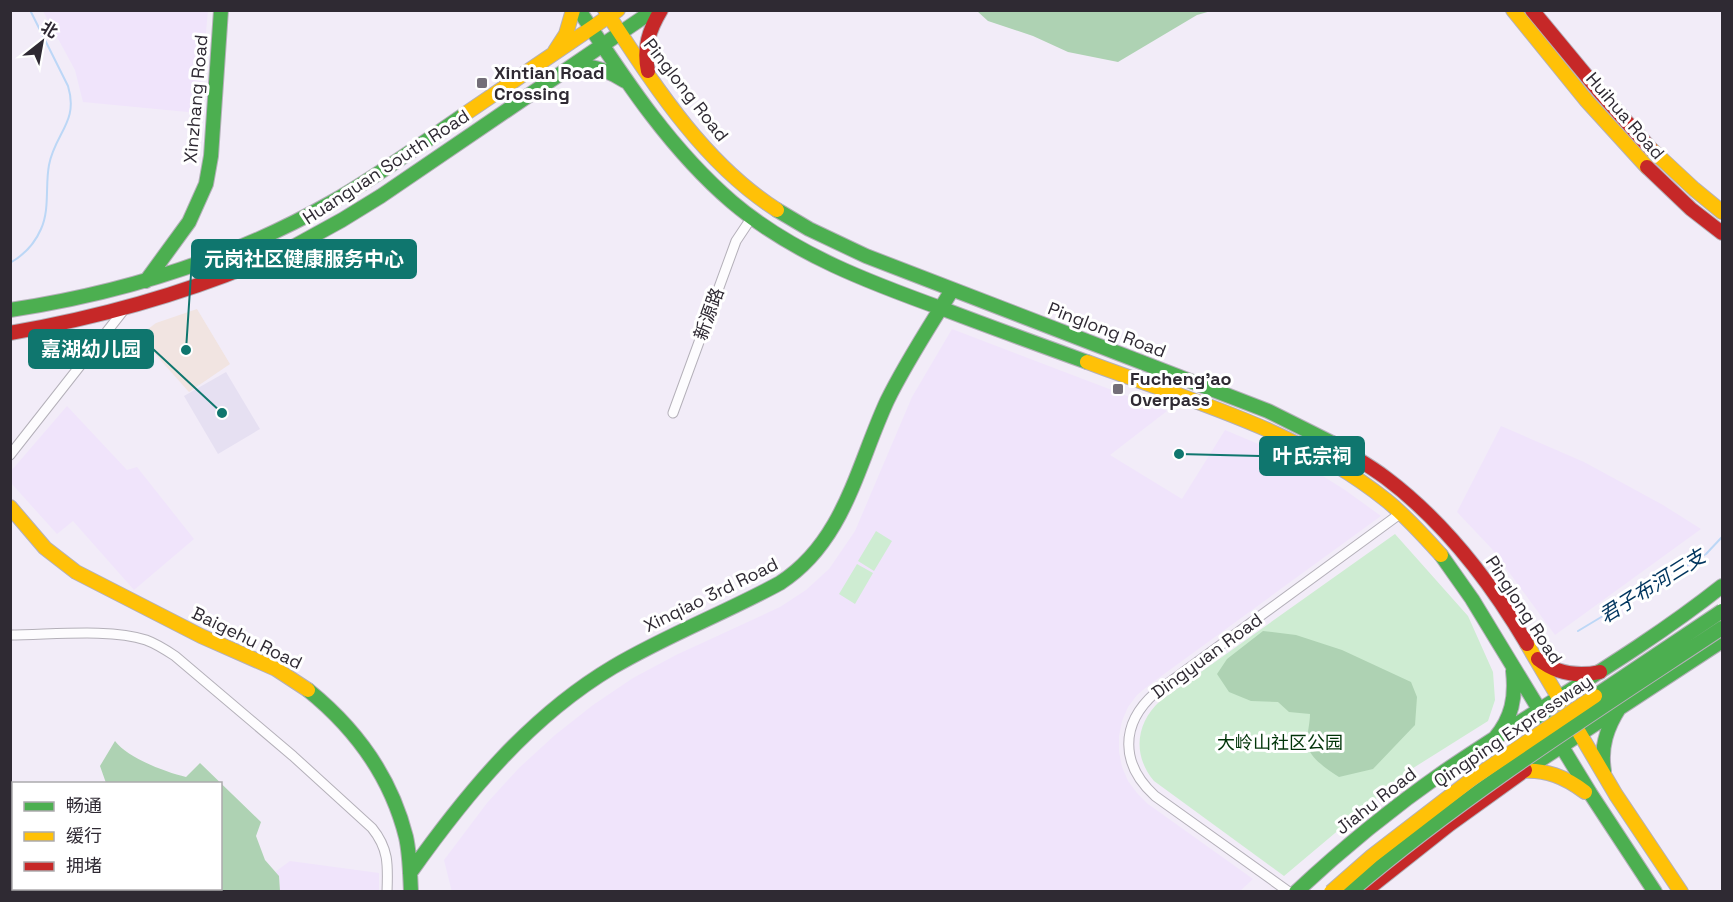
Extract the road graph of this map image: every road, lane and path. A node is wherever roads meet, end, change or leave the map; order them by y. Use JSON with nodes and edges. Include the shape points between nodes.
{"nodes":[{"id":1,"x":222,"y":10,"type":"edge"},
{"id":2,"x":573,"y":10,"type":"edge"},
{"id":3,"x":579,"y":10,"type":"edge"},
{"id":4,"x":654,"y":10,"type":"edge"},
{"id":5,"x":661,"y":10,"type":"edge"},
{"id":6,"x":1513,"y":10,"type":"edge"},
{"id":7,"x":1532,"y":10,"type":"edge"},
{"id":8,"x":610,"y":13,"type":"edge"},
{"id":9,"x":592,"y":29,"type":"junction"},
{"id":10,"x":620,"y":34,"type":"junction"},
{"id":11,"x":603,"y":46,"type":"junction"},
{"id":12,"x":547,"y":60,"type":"junction"},
{"id":13,"x":572,"y":67,"type":"junction"},
{"id":14,"x":651,"y":79,"type":"junction"},
{"id":15,"x":630,"y":86,"type":"junction"},
{"id":16,"x":1722,"y":212,"type":"edge"},
{"id":17,"x":752,"y":218,"type":"junction"},
{"id":18,"x":1722,"y":232,"type":"edge"},
{"id":19,"x":146,"y":281,"type":"junction"},
{"id":20,"x":952,"y":290,"type":"junction"},
{"id":21,"x":124,"y":309,"type":"junction"},
{"id":22,"x":941,"y":309,"type":"junction"},
{"id":23,"x":10,"y":310,"type":"edge"},
{"id":24,"x":10,"y":333,"type":"edge"},
{"id":25,"x":673,"y":413,"type":"dead end"},
{"id":26,"x":10,"y":455,"type":"edge"},
{"id":27,"x":10,"y":507,"type":"edge"},
{"id":28,"x":1401,"y":513,"type":"junction"},
{"id":29,"x":1722,"y":586,"type":"edge"},
{"id":30,"x":1722,"y":611,"type":"edge"},
{"id":31,"x":1722,"y":628,"type":"edge"},
{"id":32,"x":10,"y":635,"type":"edge"},
{"id":33,"x":1722,"y":640,"type":"edge"},
{"id":34,"x":1532,"y":652,"type":"junction"},
{"id":35,"x":1509,"y":659,"type":"junction"},
{"id":36,"x":1600,"y":672,"type":"junction"},
{"id":37,"x":1559,"y":698,"type":"junction"},
{"id":38,"x":1620,"y":706,"type":"junction"},
{"id":39,"x":1539,"y":710,"type":"junction"},
{"id":40,"x":1579,"y":733,"type":"junction"},
{"id":41,"x":1495,"y":738,"type":"junction"},
{"id":42,"x":1560,"y":745,"type":"junction"},
{"id":43,"x":1521,"y":771,"type":"junction"},
{"id":44,"x":1607,"y":781,"type":"junction"},
{"id":45,"x":1592,"y":798,"type":"junction"},
{"id":46,"x":410,"y":873,"type":"junction"},
{"id":47,"x":387,"y":891,"type":"edge"},
{"id":48,"x":411,"y":891,"type":"edge"},
{"id":49,"x":1289,"y":891,"type":"edge"},
{"id":50,"x":1296,"y":891,"type":"edge"},
{"id":51,"x":1331,"y":891,"type":"edge"},
{"id":52,"x":1350,"y":891,"type":"edge"},
{"id":53,"x":1364,"y":891,"type":"edge"},
{"id":54,"x":1655,"y":891,"type":"edge"},
{"id":55,"x":1681,"y":891,"type":"edge"}],
"edges":[{"from":1,"to":19,"type":"main road","name":"Xinzhang Road","via":[[206,184],[189,222]]},
{"from":2,"to":12,"type":"main road","via":[[566,34]]},
{"from":3,"to":9,"type":"main road","name":"Pinglong Road"},
{"from":4,"to":10,"type":"main road","name":"Huanguan South Road"},
{"from":5,"to":14,"type":"main road","via":[[645,50]]},
{"from":6,"to":18,"type":"main road","name":"Huihua Road","via":[[1634,156]]},
{"from":7,"to":16,"type":"main road","name":"Huihua Road","via":[[1635,135]]},
{"from":8,"to":9,"type":"main road","name":"Huanguan South Road"},
{"from":8,"to":10,"type":"main road","name":"Pinglong Road"},
{"from":9,"to":11,"type":"main road","name":"Pinglong Road"},
{"from":9,"to":12,"type":"main road","name":"Huanguan South Road"},
{"from":10,"to":11,"type":"main road","name":"Huanguan South Road"},
{"from":10,"to":14,"type":"main road","name":"Pinglong Road"},
{"from":11,"to":13,"type":"main road","name":"Huanguan South Road"},
{"from":11,"to":15,"type":"main road","name":"Pinglong Road"},
{"from":12,"to":19,"type":"main road","name":"Huanguan South Road","via":[[332,203],[230,251]]},
{"from":13,"to":15,"type":"main road","via":[[602,70]]},
{"from":13,"to":21,"type":"main road","name":"Huanguan South Road","via":[[371,202],[303,241],[244,268]]},
{"from":14,"to":20,"type":"main road","name":"Pinglong Road","via":[[680,117],[755,194],[849,249]]},
{"from":15,"to":17,"type":"main road","name":"Pinglong Road","via":[[699,172]]},
{"from":17,"to":22,"type":"main road","name":"Pinglong Road","via":[[819,259]]},
{"from":17,"to":25,"type":"street","name":"新源路","via":[[736,241]]},
{"from":19,"to":23,"type":"main road","name":"Huanguan South Road","via":[[96,295]]},
{"from":20,"to":22,"type":"main road","name":"Xinqiao 3rd Road"},
{"from":20,"to":34,"type":"main road","name":"Pinglong Road","via":[[1253,405],[1353,455],[1402,492],[1454,542],[1495,593]]},
{"from":21,"to":24,"type":"main road","name":"Huanguan South Road"},
{"from":21,"to":26,"type":"street"},
{"from":22,"to":28,"type":"main road","name":"Pinglong Road","via":[[1273,432],[1341,469]]},
{"from":22,"to":46,"type":"main road","name":"Xinqiao 3rd Road","via":[[894,387],[837,522],[814,556],[782,582],[644,648],[561,704],[523,736],[477,784]]},
{"from":27,"to":46,"type":"main road","name":"Baigehu Road","via":[[42,545],[74,571],[282,673],[332,711],[363,747],[388,789],[406,838]]},
{"from":28,"to":35,"type":"main road","name":"Pinglong Road","via":[[1453,568]]},
{"from":28,"to":49,"type":"street","name":"Dingyuan Road","via":[[1155,693],[1137,712],[1132,725],[1130,757],[1144,787]]},
{"from":29,"to":36,"type":"main road","name":"Jiahu Road","via":[[1665,630]]},
{"from":30,"to":51,"type":"main road","name":"Qingping Expressway","bridge":true,"via":[[1472,779]]},
{"from":31,"to":52,"type":"main road","name":"Qingping Expressway","bridge":true,"via":[[1483,788]]},
{"from":32,"to":47,"type":"street","via":[[112,634],[146,640],[175,656],[372,828],[386,849]]},
{"from":33,"to":38,"type":"main road"},
{"from":34,"to":36,"type":"main road","via":[[1553,669],[1567,674],[1584,676]]},
{"from":34,"to":37,"type":"main road","name":"Pinglong Road"},
{"from":35,"to":39,"type":"main road","name":"Pinglong Road"},
{"from":35,"to":41,"type":"main road","via":[[1515,680],[1513,704],[1508,722]]},
{"from":36,"to":37,"type":"main road","name":"Jiahu Road"},
{"from":37,"to":39,"type":"main road","name":"Jiahu Road"},
{"from":37,"to":40,"type":"main road","name":"Pinglong Road"},
{"from":38,"to":40,"type":"main road"},
{"from":38,"to":44,"type":"main road","via":[[1605,737],[1602,757]]},
{"from":39,"to":41,"type":"main road","name":"Jiahu Road"},
{"from":39,"to":42,"type":"main road","name":"Pinglong Road"},
{"from":40,"to":42,"type":"main road"},
{"from":40,"to":44,"type":"main road","name":"Pinglong Road"},
{"from":41,"to":50,"type":"main road","name":"Jiahu Road","via":[[1391,811]]},
{"from":42,"to":43,"type":"main road"},
{"from":42,"to":45,"type":"main road","name":"Pinglong Road"},
{"from":43,"to":45,"type":"main road","via":[[1540,770],[1560,776]]},
{"from":43,"to":53,"type":"main road"},
{"from":44,"to":45,"type":"main road"},
{"from":44,"to":55,"type":"main road","name":"Pinglong Road"},
{"from":45,"to":54,"type":"main road","name":"Pinglong Road"},
{"from":46,"to":48,"type":"main road","name":"Baigehu Road"}]}
